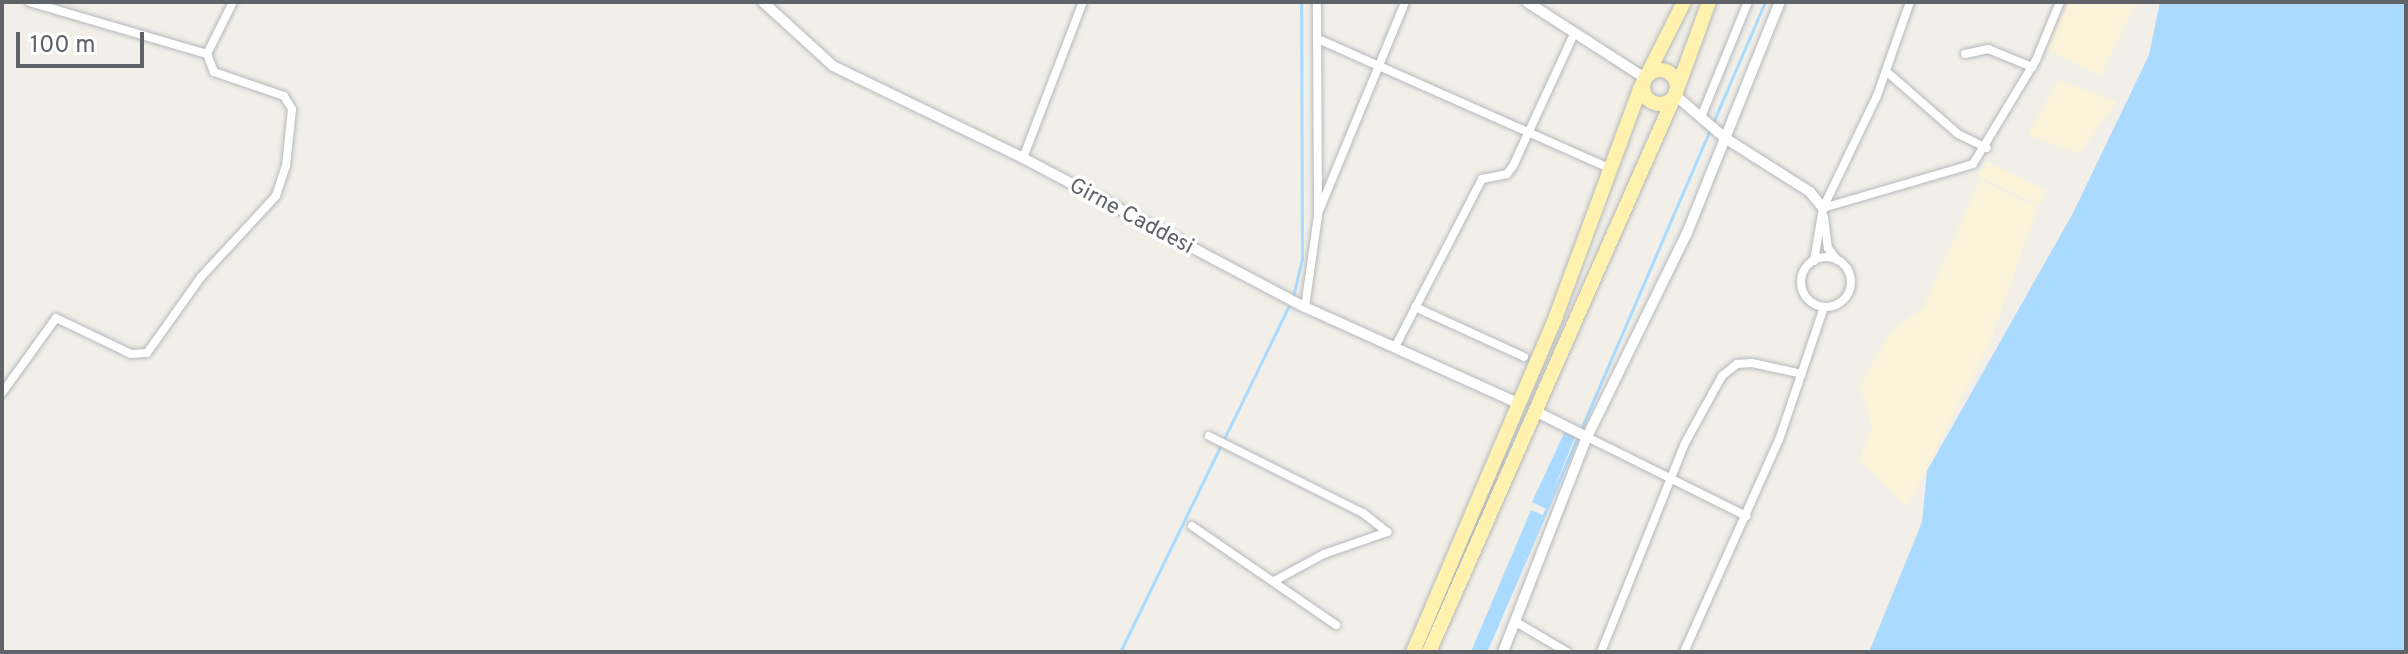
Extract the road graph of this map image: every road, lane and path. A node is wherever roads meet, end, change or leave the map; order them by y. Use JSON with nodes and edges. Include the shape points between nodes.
{"nodes":[{"id":1,"x":29,"y":2,"type":"edge"},
{"id":2,"x":233,"y":2,"type":"edge"},
{"id":3,"x":763,"y":2,"type":"edge"},
{"id":4,"x":1083,"y":2,"type":"edge"},
{"id":5,"x":1317,"y":2,"type":"edge"},
{"id":6,"x":1405,"y":2,"type":"edge"},
{"id":7,"x":1684,"y":2,"type":"edge"},
{"id":8,"x":1709,"y":2,"type":"edge"},
{"id":9,"x":1748,"y":2,"type":"edge"},
{"id":10,"x":1780,"y":2,"type":"edge"},
{"id":11,"x":1910,"y":2,"type":"edge"},
{"id":12,"x":1531,"y":3,"type":"edge"},
{"id":13,"x":2059,"y":3,"type":"edge"},
{"id":14,"x":1573,"y":36,"type":"junction"},
{"id":15,"x":1318,"y":39,"type":"junction"},
{"id":16,"x":207,"y":54,"type":"junction"},
{"id":17,"x":1965,"y":54,"type":"dead end"},
{"id":18,"x":1379,"y":64,"type":"junction"},
{"id":19,"x":2032,"y":67,"type":"junction"},
{"id":20,"x":1887,"y":72,"type":"junction"},
{"id":21,"x":1645,"y":78,"type":"junction"},
{"id":22,"x":1675,"y":95,"type":"junction"},
{"id":23,"x":1701,"y":117,"type":"junction"},
{"id":24,"x":1531,"y":130,"type":"junction"},
{"id":25,"x":1725,"y":138,"type":"junction"},
{"id":26,"x":1987,"y":148,"type":"junction"},
{"id":27,"x":1023,"y":158,"type":"junction"},
{"id":28,"x":1612,"y":169,"type":"junction"},
{"id":29,"x":1823,"y":208,"type":"junction"},
{"id":30,"x":1318,"y":216,"type":"junction"},
{"id":31,"x":1837,"y":260,"type":"junction"},
{"id":32,"x":1814,"y":261,"type":"junction"},
{"id":33,"x":1305,"y":307,"type":"junction"},
{"id":34,"x":1415,"y":307,"type":"junction"},
{"id":35,"x":1824,"y":307,"type":"junction"},
{"id":36,"x":1396,"y":345,"type":"junction"},
{"id":37,"x":1524,"y":357,"type":"dead end"},
{"id":38,"x":1802,"y":374,"type":"junction"},
{"id":39,"x":2,"y":393,"type":"edge"},
{"id":40,"x":1518,"y":403,"type":"junction"},
{"id":41,"x":1535,"y":411,"type":"junction"},
{"id":42,"x":1209,"y":436,"type":"dead end"},
{"id":43,"x":1587,"y":437,"type":"junction"},
{"id":44,"x":1671,"y":478,"type":"junction"},
{"id":45,"x":1746,"y":516,"type":"junction"},
{"id":46,"x":1192,"y":526,"type":"dead end"},
{"id":47,"x":1276,"y":580,"type":"junction"},
{"id":48,"x":1516,"y":622,"type":"junction"},
{"id":49,"x":1336,"y":625,"type":"dead end"},
{"id":50,"x":1413,"y":652,"type":"edge"},
{"id":51,"x":1429,"y":652,"type":"edge"},
{"id":52,"x":1503,"y":652,"type":"edge"},
{"id":53,"x":1567,"y":652,"type":"edge"},
{"id":54,"x":1601,"y":652,"type":"edge"},
{"id":55,"x":1684,"y":652,"type":"edge"}],
"edges":[{"from":1,"to":16,"type":"street"},
{"from":2,"to":16,"type":"street"},
{"from":3,"to":27,"type":"street","name":"Girne Caddesi","via":[[833,66]]},
{"from":4,"to":27,"type":"street"},
{"from":5,"to":15,"type":"street"},
{"from":6,"to":18,"type":"street"},
{"from":7,"to":21,"type":"main road"},
{"from":8,"to":22,"type":"main road"},
{"from":9,"to":23,"type":"street"},
{"from":10,"to":25,"type":"street"},
{"from":11,"to":20,"type":"street"},
{"from":12,"to":14,"type":"street"},
{"from":13,"to":19,"type":"street"},
{"from":14,"to":21,"type":"street"},
{"from":14,"to":24,"type":"street"},
{"from":15,"to":18,"type":"street"},
{"from":15,"to":30,"type":"street"},
{"from":16,"to":39,"type":"street","via":[[214,72],[284,96],[292,109],[286,166],[276,196],[201,277],[147,353],[131,354],[56,318]]},
{"from":17,"to":19,"type":"street","via":[[1988,49]]},
{"from":18,"to":24,"type":"street"},
{"from":18,"to":30,"type":"street"},
{"from":19,"to":26,"type":"street"},
{"from":20,"to":26,"type":"street","via":[[1958,134]]},
{"from":20,"to":29,"type":"street"},
{"from":21,"to":22,"type":"main road","via":[[1668,72]]},
{"from":21,"to":22,"type":"main road","via":[[1643,89],[1652,102],[1662,104]]},
{"from":21,"to":28,"type":"main road"},
{"from":22,"to":23,"type":"street"},
{"from":22,"to":41,"type":"main road"},
{"from":23,"to":25,"type":"street"},
{"from":24,"to":28,"type":"street"},
{"from":24,"to":34,"type":"street","via":[[1509,173],[1482,179]]},
{"from":25,"to":29,"type":"street","via":[[1810,192]]},
{"from":25,"to":43,"type":"street","via":[[1687,233]]},
{"from":26,"to":29,"type":"street","via":[[1961,171]]},
{"from":27,"to":33,"type":"street","name":"Girne Caddesi"},
{"from":28,"to":40,"type":"main road"},
{"from":29,"to":31,"type":"street","via":[[1828,248]]},
{"from":29,"to":32,"type":"street"},
{"from":30,"to":33,"type":"street"},
{"from":31,"to":32,"type":"street"},
{"from":31,"to":35,"type":"street","via":[[1848,272],[1850,289],[1840,302]]},
{"from":32,"to":35,"type":"street","via":[[1803,272],[1802,288],[1810,301]]},
{"from":33,"to":36,"type":"street","name":"Girne Caddesi"},
{"from":34,"to":36,"type":"street"},
{"from":34,"to":37,"type":"street"},
{"from":35,"to":38,"type":"street"},
{"from":36,"to":40,"type":"street","name":"Girne Caddesi"},
{"from":38,"to":44,"type":"street","via":[[1752,363],[1728,370]]},
{"from":38,"to":45,"type":"street"},
{"from":40,"to":50,"type":"main road"},
{"from":41,"to":43,"type":"street"},
{"from":41,"to":51,"type":"main road"},
{"from":42,"to":47,"type":"street","via":[[1363,513],[1387,532],[1324,554]]},
{"from":43,"to":44,"type":"street"},
{"from":43,"to":48,"type":"street"},
{"from":44,"to":45,"type":"street"},
{"from":44,"to":54,"type":"street"},
{"from":45,"to":55,"type":"street"},
{"from":46,"to":47,"type":"street"},
{"from":47,"to":49,"type":"street"},
{"from":48,"to":52,"type":"street"},
{"from":48,"to":53,"type":"street"}]}
